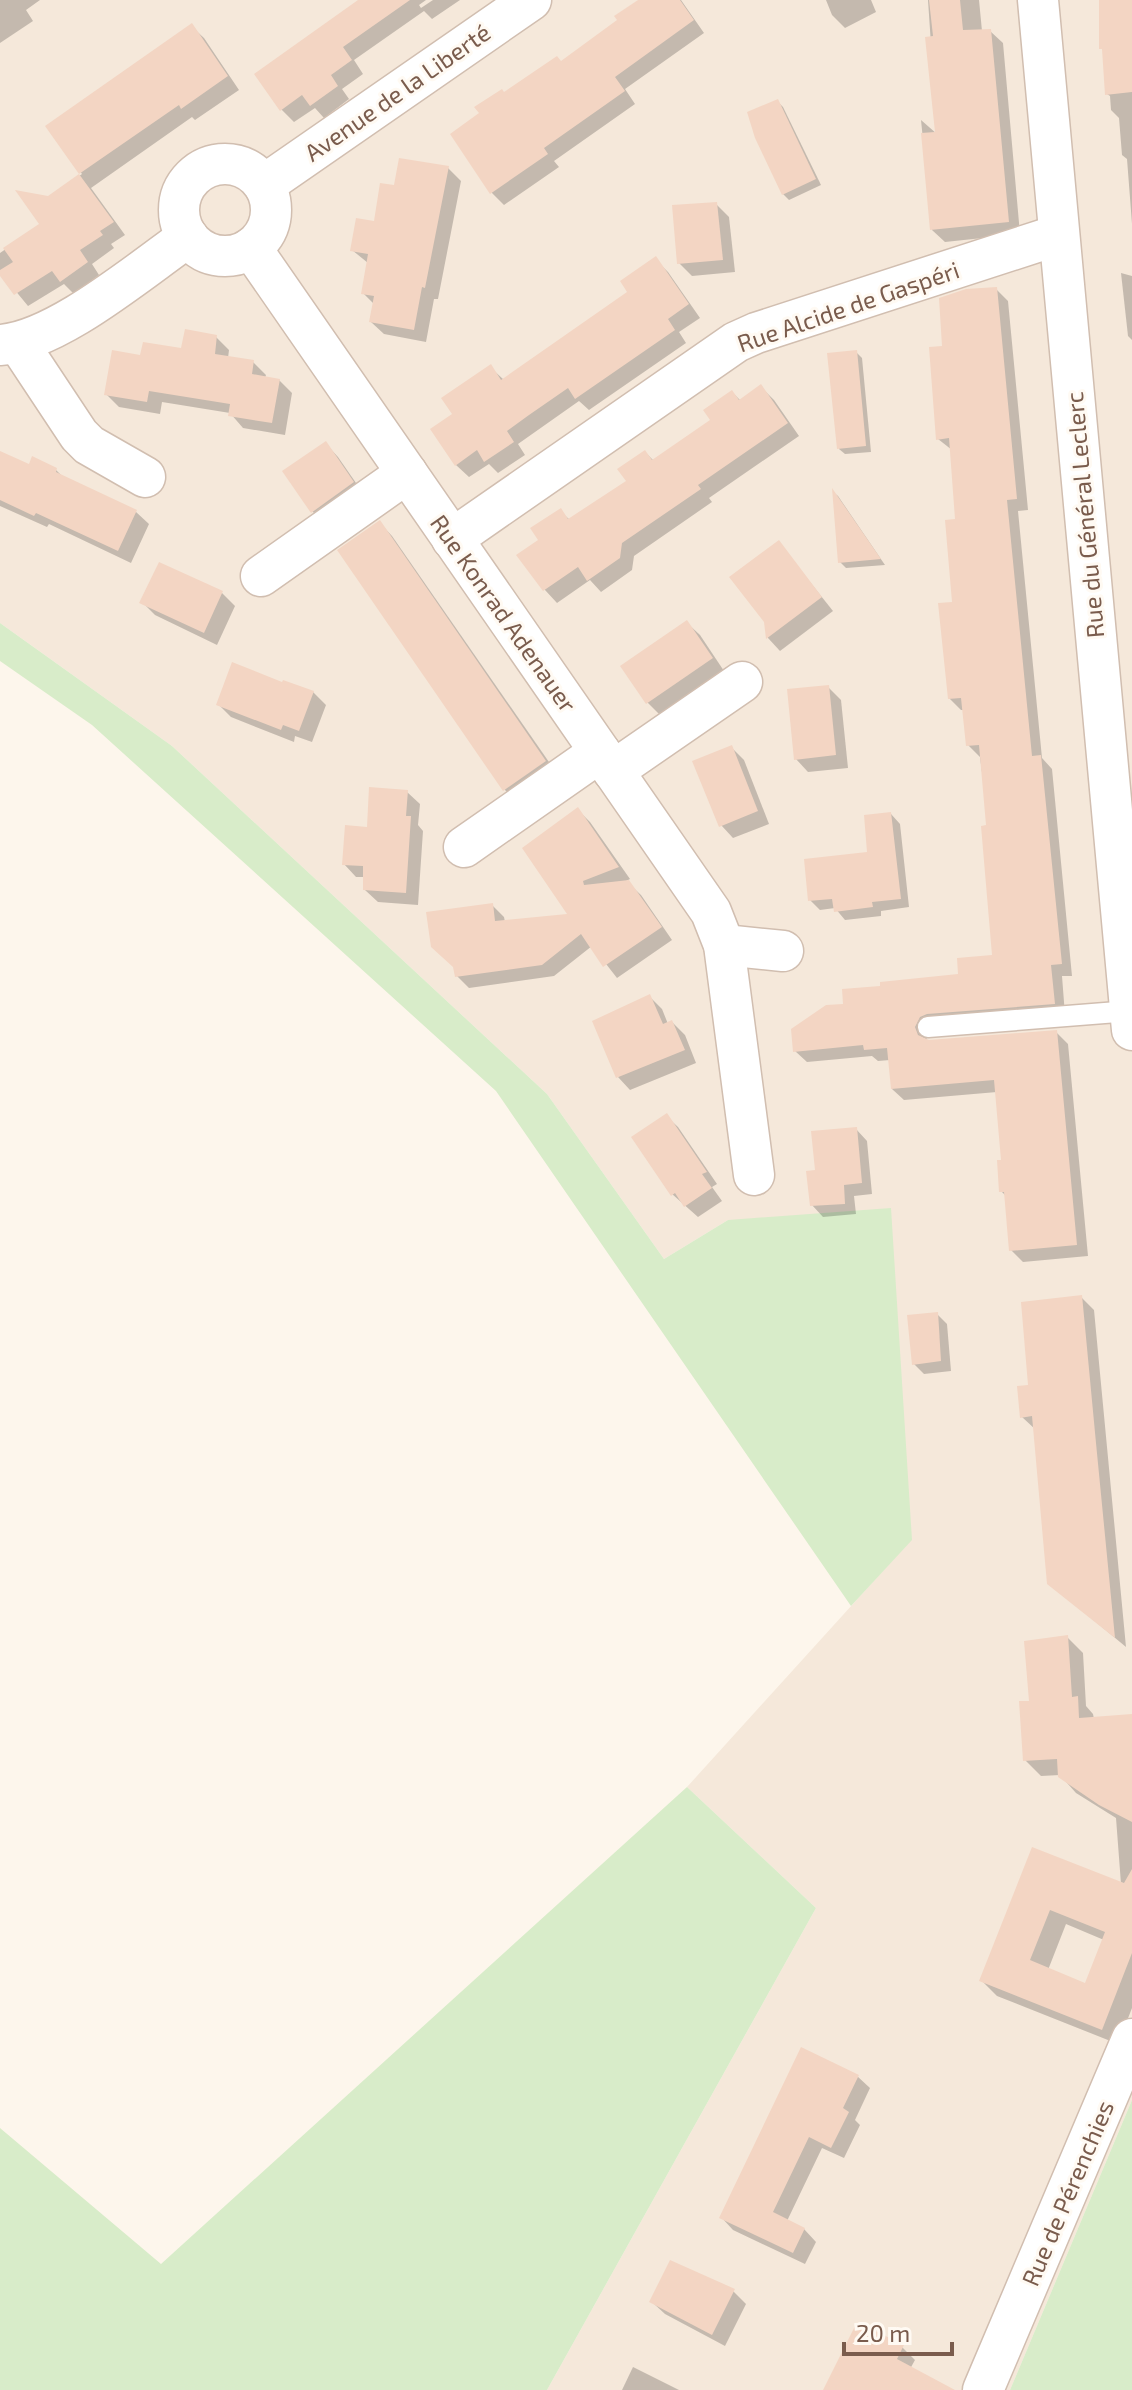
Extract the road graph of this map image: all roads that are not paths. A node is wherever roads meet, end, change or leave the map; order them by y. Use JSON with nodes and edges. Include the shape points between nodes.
{"nodes":[{"id":1,"x":531,"y":0,"type":"edge"},
{"id":2,"x":1038,"y":0,"type":"edge"},
{"id":3,"x":264,"y":185,"type":"junction"},
{"id":4,"x":1058,"y":235,"type":"junction"},
{"id":5,"x":188,"y":237,"type":"junction"},
{"id":6,"x":251,"y":248,"type":"junction"},
{"id":7,"x":9,"y":344,"type":"edge"},
{"id":8,"x":407,"y":473,"type":"junction"},
{"id":9,"x":145,"y":477,"type":"dead end"},
{"id":10,"x":452,"y":539,"type":"junction"},
{"id":11,"x":261,"y":576,"type":"dead end"},
{"id":12,"x":742,"y":682,"type":"dead end"},
{"id":13,"x":607,"y":762,"type":"junction"},
{"id":14,"x":464,"y":847,"type":"dead end"},
{"id":15,"x":724,"y":945,"type":"junction"},
{"id":16,"x":783,"y":951,"type":"dead end"},
{"id":17,"x":1131,"y":1020,"type":"edge"},
{"id":18,"x":928,"y":1027,"type":"dead end"},
{"id":19,"x":754,"y":1175,"type":"dead end"},
{"id":20,"x":1132,"y":2039,"type":"edge"},
{"id":21,"x":983,"y":2390,"type":"edge"}],
"edges":[{"from":1,"to":3,"type":"street","name":"Avenue de la Liberté"},
{"from":2,"to":4,"type":"street","name":"Rue du Général Leclerc"},
{"from":3,"to":5,"type":"street","via":[[231,164],[204,168],[185,186],[178,212]]},
{"from":3,"to":6,"type":"street","via":[[270,219]]},
{"from":4,"to":10,"type":"street","name":"Rue Alcide de Gaspéri","via":[[736,342]]},
{"from":4,"to":17,"type":"street","name":"Rue du Général Leclerc"},
{"from":5,"to":6,"type":"street","via":[[210,254],[238,254]]},
{"from":5,"to":7,"type":"street","via":[[66,322]]},
{"from":6,"to":8,"type":"street","name":"Rue Konrad Adenauer"},
{"from":7,"to":9,"type":"street","via":[[89,445]]},
{"from":8,"to":10,"type":"street","name":"Rue Konrad Adenauer"},
{"from":8,"to":11,"type":"street"},
{"from":10,"to":13,"type":"street","name":"Rue Konrad Adenauer"},
{"from":12,"to":13,"type":"street"},
{"from":13,"to":14,"type":"street"},
{"from":13,"to":15,"type":"street","name":"Rue Konrad Adenauer","via":[[711,912]]},
{"from":15,"to":16,"type":"street"},
{"from":15,"to":19,"type":"street","name":"Rue Konrad Adenauer"},
{"from":17,"to":18,"type":"lane"},
{"from":20,"to":21,"type":"street","name":"Rue de Pérenchies"}]}
